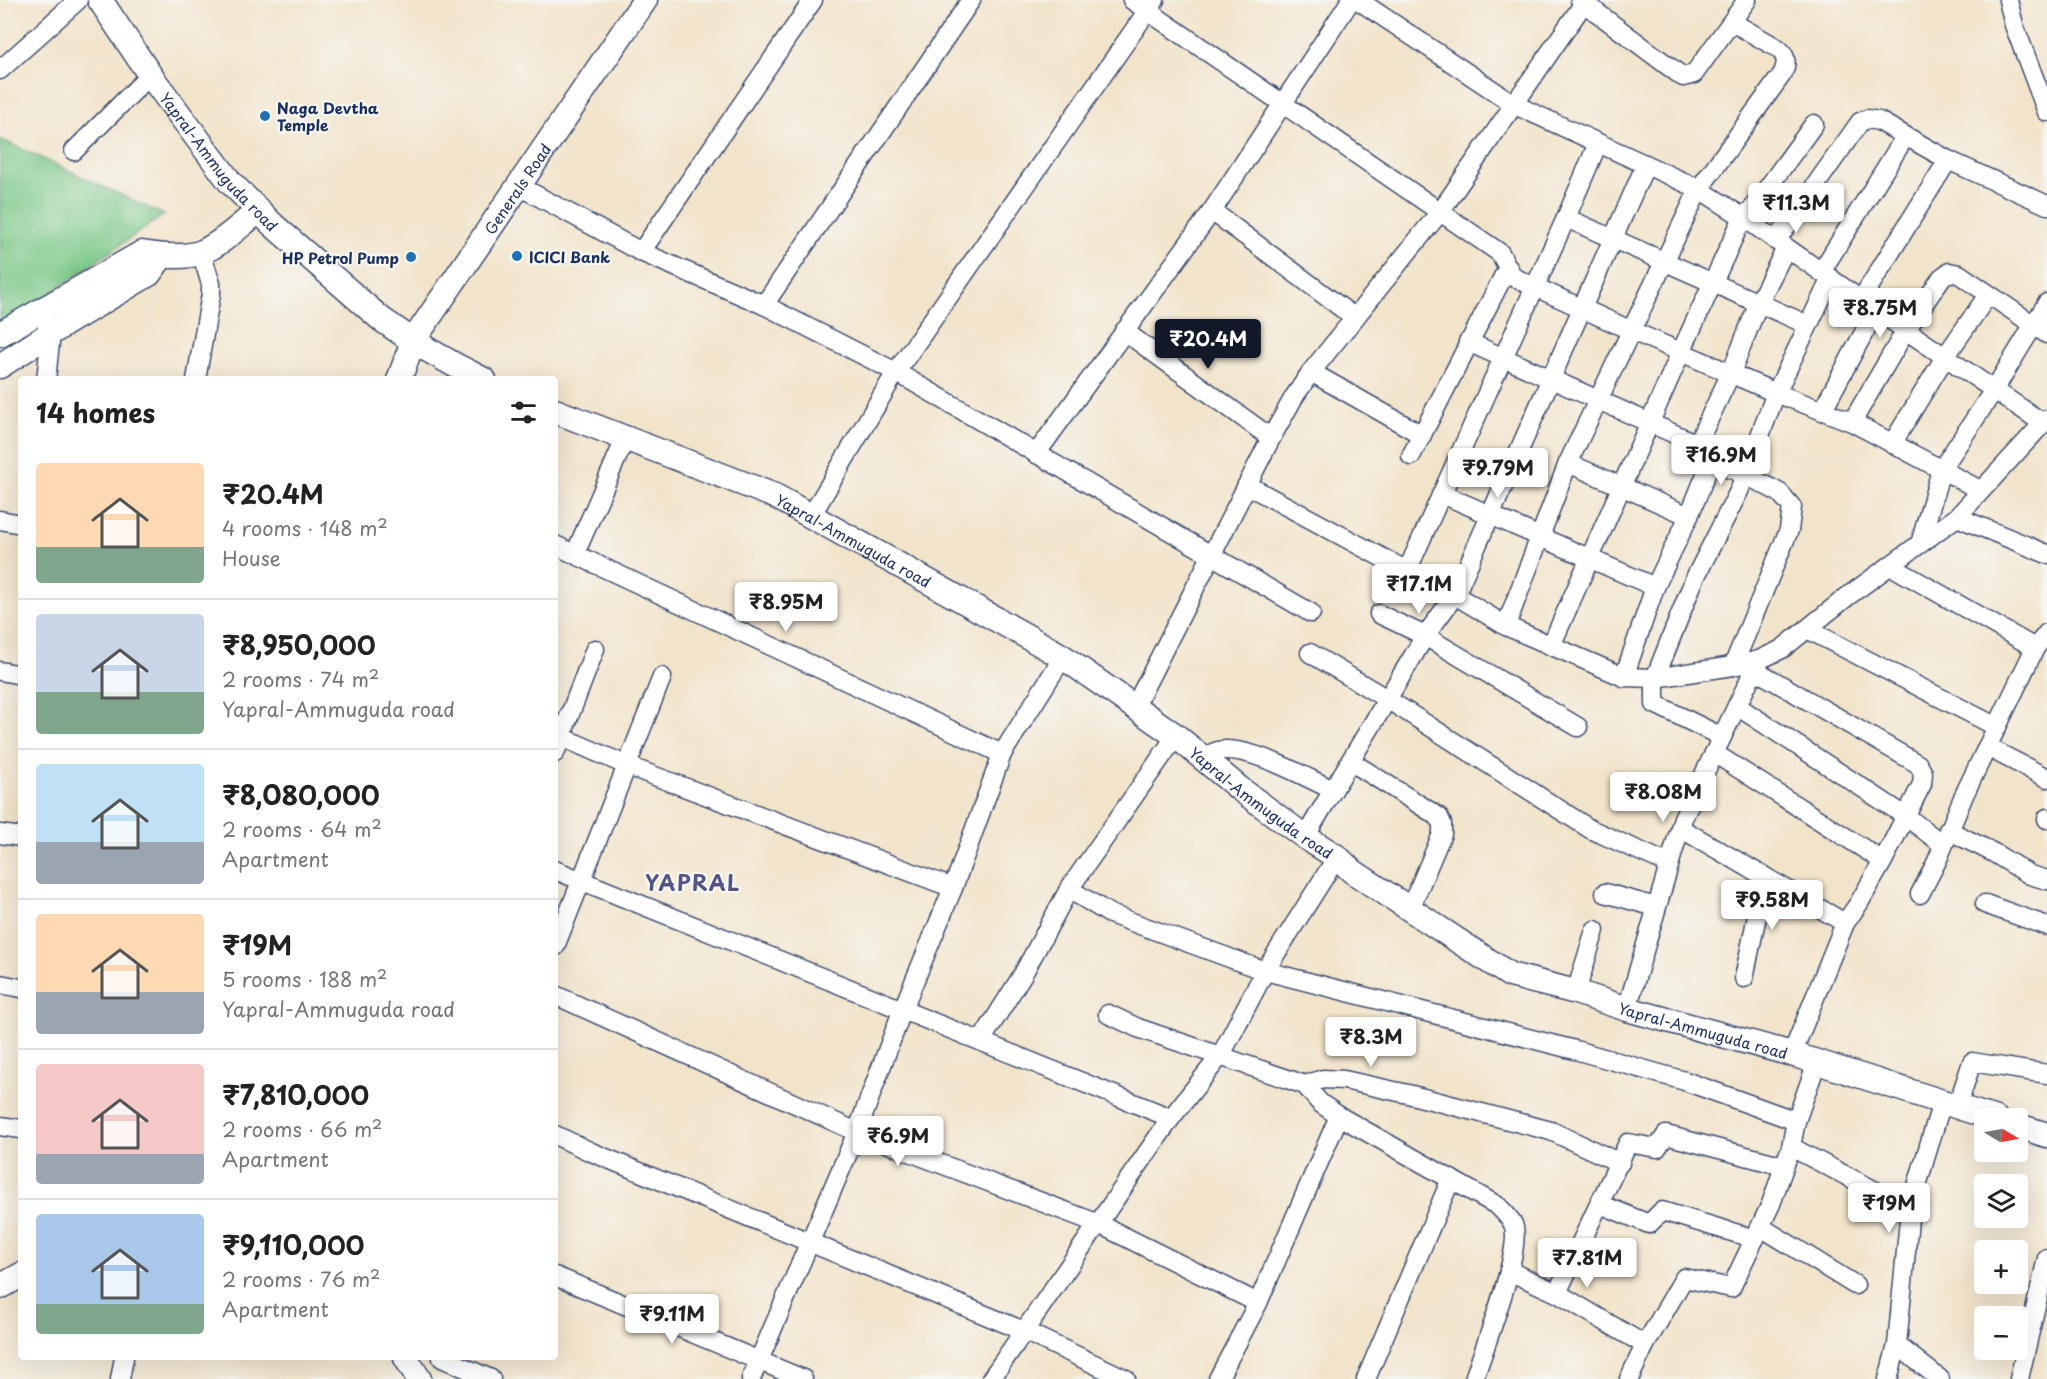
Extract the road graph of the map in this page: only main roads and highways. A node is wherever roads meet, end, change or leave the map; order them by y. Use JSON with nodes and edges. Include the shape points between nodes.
{"nodes":[{"id":1,"x":100,"y":0,"type":"edge"},
{"id":2,"x":645,"y":0,"type":"edge"},
{"id":3,"x":259,"y":211,"type":"junction"},
{"id":4,"x":162,"y":256,"type":"junction"},
{"id":5,"x":0,"y":334,"type":"edge"},
{"id":6,"x":412,"y":341,"type":"junction"},
{"id":7,"x":0,"y":366,"type":"edge"},
{"id":8,"x":400,"y":376,"type":"edge"},
{"id":9,"x":476,"y":376,"type":"edge"},
{"id":10,"x":558,"y":412,"type":"edge"},
{"id":11,"x":1974,"y":1112,"type":"edge"},
{"id":12,"x":2028,"y":1129,"type":"edge"},
{"id":13,"x":2047,"y":1135,"type":"edge"},
{"id":14,"x":18,"y":1277,"type":"edge"},
{"id":15,"x":0,"y":1287,"type":"edge"},
{"id":16,"x":407,"y":1360,"type":"edge"},
{"id":17,"x":419,"y":1379,"type":"edge"}],
"edges":[{"from":1,"to":3,"type":"main road","name":"Yapral-Ammuguda road","via":[[230,182]]},
{"from":2,"to":6,"type":"main road","name":"Generals Road"},
{"from":3,"to":4,"type":"main road","via":[[212,247]]},
{"from":3,"to":6,"type":"main road","name":"Yapral-Ammuguda road"},
{"from":4,"to":5,"type":"main road","via":[[142,254]]},
{"from":4,"to":7,"type":"main road","via":[[149,274]]},
{"from":6,"to":8,"type":"main road","name":"Generals Road"},
{"from":6,"to":9,"type":"main road","name":"Yapral-Ammuguda road"},
{"from":10,"to":11,"type":"main road","name":"Yapral-Ammuguda road","via":[[774,496],[1063,657],[1176,736],[1352,871],[1510,975],[1792,1054]]},
{"from":12,"to":13,"type":"main road"},
{"from":14,"to":15,"type":"main road"},
{"from":16,"to":17,"type":"main road"}]}
